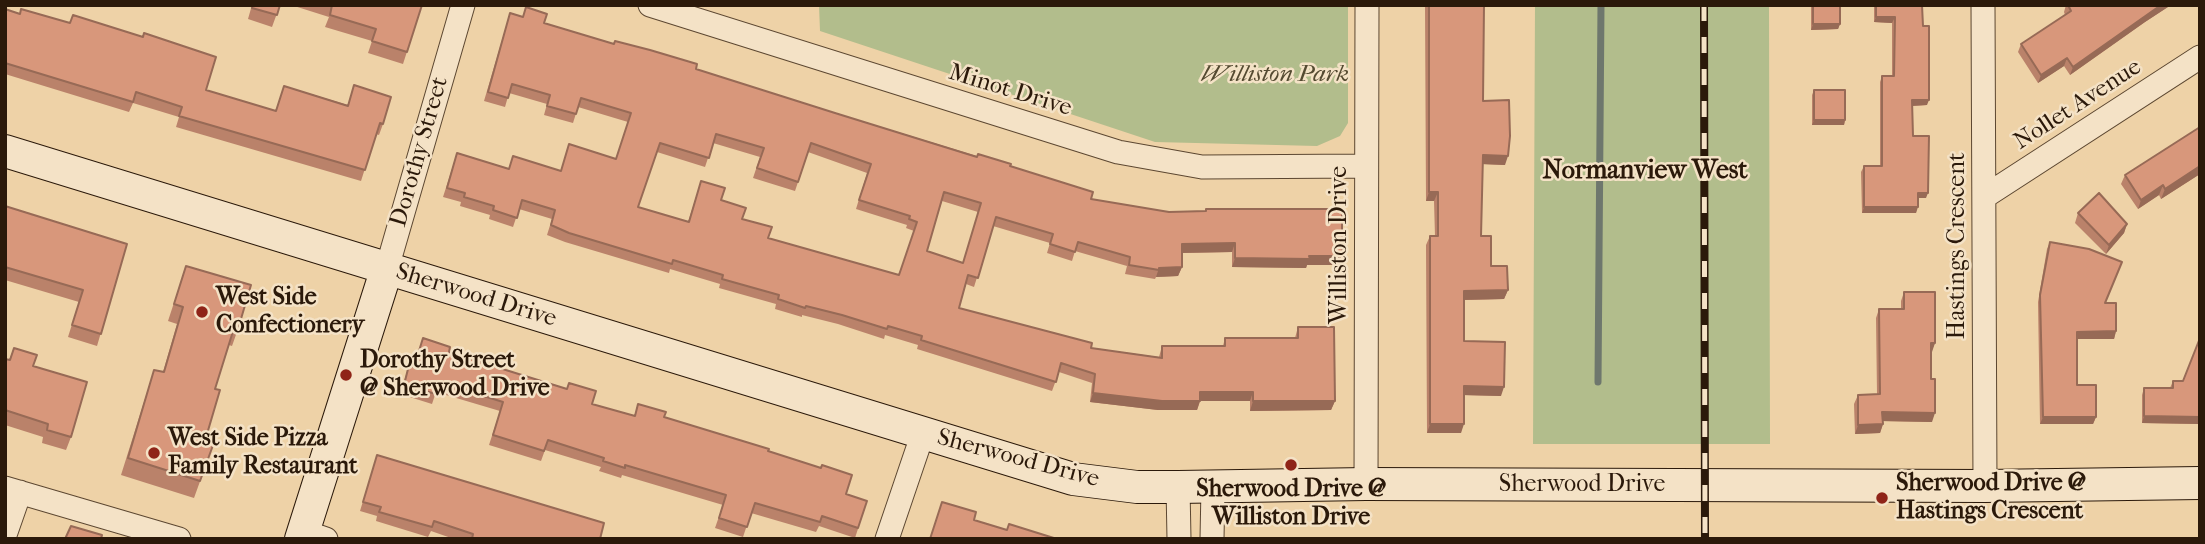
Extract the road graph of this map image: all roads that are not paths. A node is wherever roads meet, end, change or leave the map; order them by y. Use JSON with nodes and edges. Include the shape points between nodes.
{"nodes":[{"id":1,"x":463,"y":5,"type":"edge"},
{"id":2,"x":650,"y":5,"type":"edge"},
{"id":3,"x":1367,"y":5,"type":"edge"},
{"id":4,"x":1983,"y":5,"type":"edge"},
{"id":5,"x":2200,"y":57,"type":"edge"},
{"id":6,"x":5,"y":151,"type":"edge"},
{"id":7,"x":1365,"y":166,"type":"junction"},
{"id":8,"x":1984,"y":197,"type":"junction"},
{"id":9,"x":387,"y":268,"type":"junction"},
{"id":10,"x":923,"y":433,"type":"junction"},
{"id":11,"x":2200,"y":483,"type":"edge"},
{"id":12,"x":1366,"y":484,"type":"junction"},
{"id":13,"x":1985,"y":486,"type":"junction"},
{"id":14,"x":1178,"y":487,"type":"junction"},
{"id":15,"x":1213,"y":487,"type":"junction"},
{"id":16,"x":12,"y":490,"type":"edge"},
{"id":17,"x":5,"y":535,"type":"edge"},
{"id":18,"x":310,"y":536,"type":"edge"},
{"id":19,"x":179,"y":539,"type":"edge"},
{"id":20,"x":887,"y":539,"type":"edge"},
{"id":21,"x":1179,"y":539,"type":"edge"},
{"id":22,"x":1212,"y":539,"type":"edge"}],
"edges":[{"from":1,"to":9,"type":"street","name":"Dorothy Street"},
{"from":2,"to":7,"type":"street","name":"Minot Drive","via":[[1118,152],[1202,167]]},
{"from":3,"to":7,"type":"street","name":"Williston Drive"},
{"from":4,"to":8,"type":"street","name":"Hastings Crescent"},
{"from":5,"to":8,"type":"street","name":"Nollet Avenue"},
{"from":6,"to":9,"type":"street","name":"Sherwood Drive"},
{"from":7,"to":12,"type":"street","name":"Williston Drive"},
{"from":8,"to":13,"type":"street","name":"Hastings Crescent"},
{"from":9,"to":10,"type":"street","name":"Sherwood Drive"},
{"from":9,"to":18,"type":"street","name":"Dorothy Street"},
{"from":10,"to":14,"type":"street","name":"Sherwood Drive","via":[[1073,479]]},
{"from":10,"to":20,"type":"street"},
{"from":11,"to":13,"type":"street","name":"Sherwood Drive"},
{"from":12,"to":13,"type":"street","name":"Sherwood Drive"},
{"from":12,"to":15,"type":"street","name":"Sherwood Drive"},
{"from":14,"to":15,"type":"street","name":"Sherwood Drive"},
{"from":14,"to":21,"type":"street"},
{"from":15,"to":22,"type":"street"},
{"from":16,"to":17,"type":"street"},
{"from":16,"to":19,"type":"street"}]}
